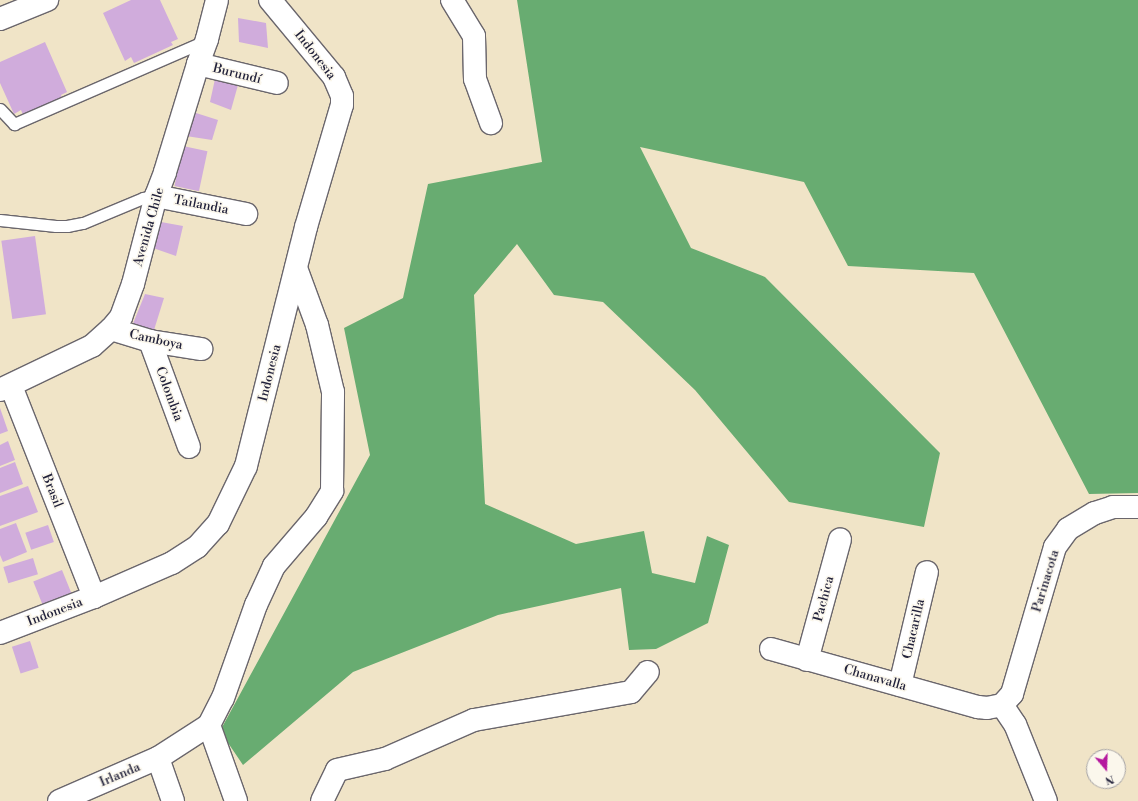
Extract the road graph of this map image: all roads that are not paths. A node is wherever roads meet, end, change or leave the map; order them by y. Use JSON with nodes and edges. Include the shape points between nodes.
{"nodes":[{"id":1,"x":47,"y":0,"type":"edge"},
{"id":2,"x":217,"y":0,"type":"edge"},
{"id":3,"x":270,"y":0,"type":"edge"},
{"id":4,"x":452,"y":0,"type":"edge"},
{"id":5,"x":0,"y":19,"type":"edge"},
{"id":6,"x":207,"y":39,"type":"junction"},
{"id":7,"x":198,"y":64,"type":"junction"},
{"id":8,"x":277,"y":83,"type":"dead end"},
{"id":9,"x":0,"y":109,"type":"edge"},
{"id":10,"x":491,"y":123,"type":"dead end"},
{"id":11,"x":156,"y":196,"type":"junction"},
{"id":12,"x":246,"y":214,"type":"dead end"},
{"id":13,"x":0,"y":220,"type":"edge"},
{"id":14,"x":296,"y":268,"type":"junction"},
{"id":15,"x":111,"y":329,"type":"junction"},
{"id":16,"x":150,"y":341,"type":"junction"},
{"id":17,"x":201,"y":350,"type":"dead end"},
{"id":18,"x":5,"y":388,"type":"edge"},
{"id":19,"x":189,"y":447,"type":"dead end"},
{"id":20,"x":1138,"y":507,"type":"edge"},
{"id":21,"x":840,"y":539,"type":"dead end"},
{"id":22,"x":927,"y":572,"type":"dead end"},
{"id":23,"x":94,"y":597,"type":"junction"},
{"id":24,"x":0,"y":633,"type":"edge"},
{"id":25,"x":771,"y":650,"type":"dead end"},
{"id":26,"x":808,"y":660,"type":"junction"},
{"id":27,"x":648,"y":672,"type":"dead end"},
{"id":28,"x":900,"y":685,"type":"junction"},
{"id":29,"x":1002,"y":705,"type":"junction"},
{"id":30,"x":209,"y":725,"type":"junction"},
{"id":31,"x":158,"y":758,"type":"junction"},
{"id":32,"x":324,"y":800,"type":"edge"},
{"id":33,"x":59,"y":801,"type":"edge"},
{"id":34,"x":173,"y":801,"type":"edge"},
{"id":35,"x":236,"y":801,"type":"edge"},
{"id":36,"x":1046,"y":801,"type":"edge"}],
"edges":[{"from":1,"to":5,"type":"street"},
{"from":2,"to":6,"type":"street","name":"Avenida Chile"},
{"from":3,"to":14,"type":"street","name":"Indonesia","via":[[334,77],[342,96],[342,104]]},
{"from":4,"to":10,"type":"street","via":[[474,36],[475,79]]},
{"from":6,"to":7,"type":"street","name":"Avenida Chile"},
{"from":6,"to":9,"type":"lane","via":[[14,124]]},
{"from":7,"to":8,"type":"street","name":"Burundí"},
{"from":7,"to":11,"type":"street","name":"Avenida Chile","via":[[166,172]]},
{"from":11,"to":12,"type":"street","name":"Tailandia"},
{"from":11,"to":13,"type":"lane","via":[[143,198],[83,223],[67,226]]},
{"from":11,"to":15,"type":"street","name":"Avenida Chile","via":[[133,284],[121,317]]},
{"from":14,"to":23,"type":"street","name":"Indonesia","via":[[246,466],[218,524],[197,546],[172,563]]},
{"from":14,"to":30,"type":"street","via":[[317,326],[333,392],[332,491],[316,517],[274,566],[256,605],[223,698]]},
{"from":15,"to":16,"type":"street","name":"Camboya"},
{"from":15,"to":18,"type":"street","name":"Avenida Chile","via":[[92,346]]},
{"from":16,"to":17,"type":"street","name":"Camboya"},
{"from":16,"to":19,"type":"street","name":"Colombia"},
{"from":18,"to":23,"type":"street","name":"Brasil"},
{"from":20,"to":29,"type":"street","name":"Parinacota","via":[[1113,507],[1095,513],[1068,530],[1055,547],[1012,694]]},
{"from":21,"to":26,"type":"street","name":"Pachica"},
{"from":22,"to":28,"type":"street","name":"Chacarilla"},
{"from":23,"to":24,"type":"street","name":"Indonesia"},
{"from":25,"to":26,"type":"street","name":"Chanavalla"},
{"from":26,"to":28,"type":"street","name":"Chanavalla"},
{"from":27,"to":32,"type":"street","via":[[631,692],[474,720],[385,759],[337,770]]},
{"from":28,"to":29,"type":"street","name":"Chanavalla","via":[[978,707]]},
{"from":29,"to":36,"type":"street","via":[[1015,724]]},
{"from":30,"to":31,"type":"street","name":"Irlanda"},
{"from":30,"to":35,"type":"street"},
{"from":31,"to":33,"type":"street","name":"Irlanda"},
{"from":31,"to":34,"type":"street"}]}
